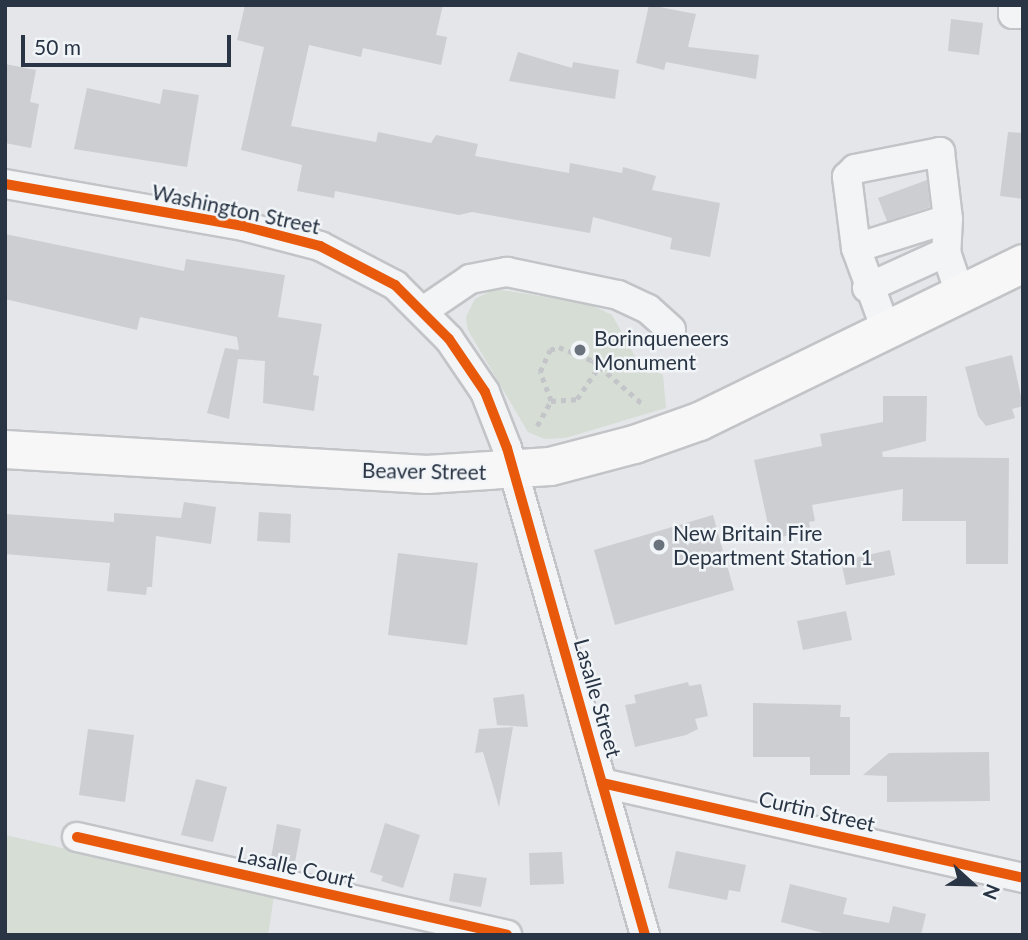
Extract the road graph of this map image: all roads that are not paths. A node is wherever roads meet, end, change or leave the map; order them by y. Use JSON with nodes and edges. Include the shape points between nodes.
{"nodes":[{"id":1,"x":1013,"y":5,"type":"edge"},
{"id":2,"x":1023,"y":14,"type":"edge"},
{"id":3,"x":5,"y":184,"type":"edge"},
{"id":4,"x":948,"y":219,"type":"junction"},
{"id":5,"x":856,"y":248,"type":"junction"},
{"id":6,"x":946,"y":252,"type":"junction"},
{"id":7,"x":1023,"y":263,"type":"edge"},
{"id":8,"x":867,"y":288,"type":"junction"},
{"id":9,"x":959,"y":291,"type":"junction"},
{"id":10,"x":423,"y":311,"type":"junction"},
{"id":11,"x":671,"y":330,"type":"dead end"},
{"id":12,"x":872,"y":334,"type":"junction"},
{"id":13,"x":5,"y":449,"type":"edge"},
{"id":14,"x":514,"y":471,"type":"junction"},
{"id":15,"x":602,"y":783,"type":"junction"},
{"id":16,"x":77,"y":837,"type":"dead end"},
{"id":17,"x":1023,"y":878,"type":"edge"},
{"id":18,"x":507,"y":935,"type":"edge"},
{"id":19,"x":645,"y":935,"type":"edge"}],
"edges":[{"from":1,"to":2,"type":"street","via":[[1013,14]]},
{"from":3,"to":10,"type":"street","name":"Washington Street","via":[[303,240],[369,268]]},
{"from":4,"to":5,"type":"street"},
{"from":4,"to":5,"type":"street","via":[[940,152],[855,169],[847,177]]},
{"from":4,"to":6,"type":"street"},
{"from":5,"to":8,"type":"street"},
{"from":6,"to":8,"type":"street"},
{"from":6,"to":9,"type":"street"},
{"from":7,"to":9,"type":"main road","name":"Beaver Street"},
{"from":8,"to":12,"type":"street"},
{"from":9,"to":12,"type":"main road","name":"Beaver Street"},
{"from":10,"to":11,"type":"street","via":[[470,279],[503,272],[618,295],[648,309]]},
{"from":10,"to":14,"type":"street","name":"Washington Street","via":[[462,355],[485,392]]},
{"from":12,"to":14,"type":"main road","name":"Beaver Street","via":[[669,432],[577,460]]},
{"from":13,"to":14,"type":"main road","name":"Beaver Street","via":[[407,473]]},
{"from":14,"to":15,"type":"street","name":"Lasalle Street"},
{"from":15,"to":17,"type":"street","name":"Curtin Street"},
{"from":15,"to":19,"type":"street","name":"Lasalle Street"},
{"from":16,"to":18,"type":"street","name":"Lasalle Court"}]}
